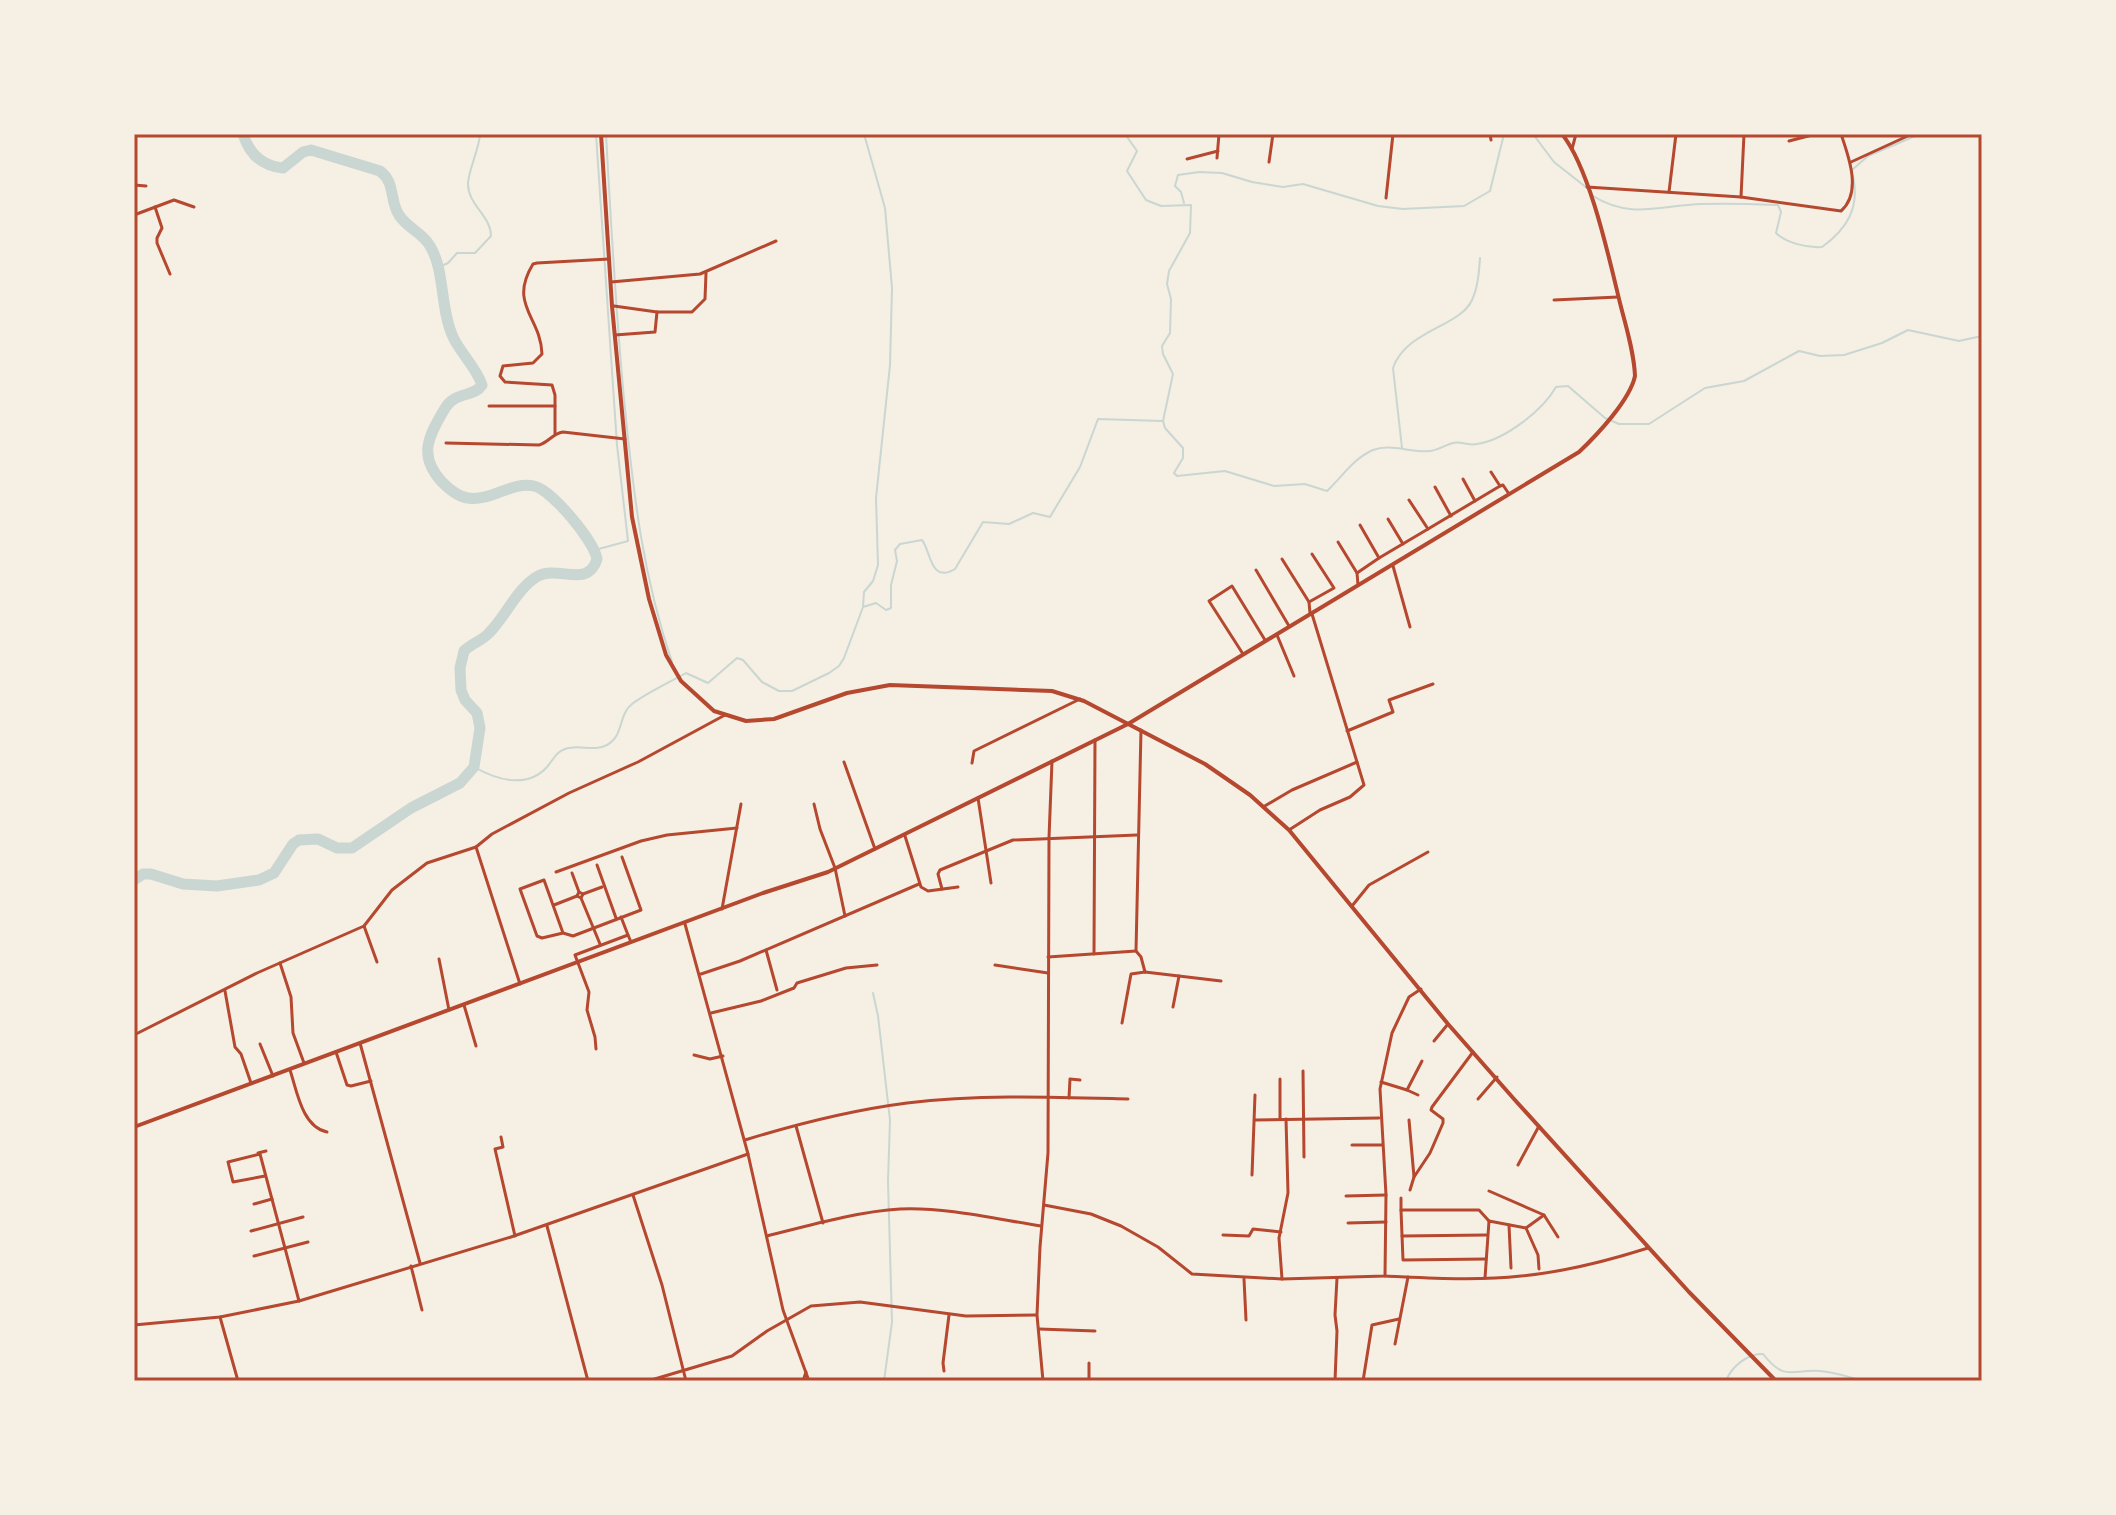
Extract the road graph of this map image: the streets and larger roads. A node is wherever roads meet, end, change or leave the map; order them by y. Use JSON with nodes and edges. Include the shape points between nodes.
{"nodes":[{"id":1,"x":601,"y":134,"type":"edge"},
{"id":2,"x":1219,"y":134,"type":"edge"},
{"id":3,"x":1273,"y":134,"type":"edge"},
{"id":4,"x":1393,"y":134,"type":"edge"},
{"id":5,"x":1490,"y":134,"type":"edge"},
{"id":6,"x":1562,"y":134,"type":"edge"},
{"id":7,"x":1576,"y":134,"type":"edge"},
{"id":8,"x":1676,"y":134,"type":"edge"},
{"id":9,"x":1744,"y":134,"type":"edge"},
{"id":10,"x":1816,"y":134,"type":"edge"},
{"id":11,"x":1841,"y":134,"type":"edge"},
{"id":12,"x":1912,"y":134,"type":"edge"},
{"id":13,"x":1491,"y":140,"type":"dead end"},
{"id":14,"x":1789,"y":141,"type":"dead end"},
{"id":15,"x":1572,"y":149,"type":"junction"},
{"id":16,"x":1218,"y":151,"type":"junction"},
{"id":17,"x":1217,"y":158,"type":"dead end"},
{"id":18,"x":1187,"y":159,"type":"dead end"},
{"id":19,"x":1269,"y":162,"type":"dead end"},
{"id":20,"x":1851,"y":162,"type":"junction"},
{"id":21,"x":134,"y":185,"type":"edge"},
{"id":22,"x":146,"y":186,"type":"dead end"},
{"id":23,"x":1587,"y":187,"type":"junction"},
{"id":24,"x":1669,"y":192,"type":"junction"},
{"id":25,"x":1741,"y":197,"type":"junction"},
{"id":26,"x":1386,"y":198,"type":"dead end"},
{"id":27,"x":155,"y":207,"type":"junction"},
{"id":28,"x":194,"y":207,"type":"dead end"},
{"id":29,"x":134,"y":215,"type":"edge"},
{"id":30,"x":776,"y":241,"type":"dead end"},
{"id":31,"x":605,"y":259,"type":"junction"},
{"id":32,"x":706,"y":273,"type":"junction"},
{"id":33,"x":170,"y":274,"type":"dead end"},
{"id":34,"x":613,"y":282,"type":"junction"},
{"id":35,"x":1618,"y":297,"type":"junction"},
{"id":36,"x":1554,"y":300,"type":"dead end"},
{"id":37,"x":614,"y":306,"type":"junction"},
{"id":38,"x":657,"y":312,"type":"junction"},
{"id":39,"x":617,"y":335,"type":"junction"},
{"id":40,"x":489,"y":406,"type":"dead end"},
{"id":41,"x":555,"y":406,"type":"junction"},
{"id":42,"x":555,"y":434,"type":"junction"},
{"id":43,"x":622,"y":438,"type":"junction"},
{"id":44,"x":446,"y":443,"type":"dead end"},
{"id":45,"x":1491,"y":472,"type":"dead end"},
{"id":46,"x":1463,"y":479,"type":"dead end"},
{"id":47,"x":1500,"y":486,"type":"junction"},
{"id":48,"x":1435,"y":487,"type":"dead end"},
{"id":49,"x":1509,"y":494,"type":"junction"},
{"id":50,"x":1409,"y":500,"type":"dead end"},
{"id":51,"x":1475,"y":501,"type":"junction"},
{"id":52,"x":1451,"y":516,"type":"junction"},
{"id":53,"x":1388,"y":519,"type":"dead end"},
{"id":54,"x":1360,"y":525,"type":"dead end"},
{"id":55,"x":1428,"y":529,"type":"junction"},
{"id":56,"x":1338,"y":542,"type":"dead end"},
{"id":57,"x":1403,"y":544,"type":"junction"},
{"id":58,"x":1312,"y":554,"type":"dead end"},
{"id":59,"x":1379,"y":558,"type":"junction"},
{"id":60,"x":1282,"y":559,"type":"dead end"},
{"id":61,"x":1393,"y":563,"type":"junction"},
{"id":62,"x":1256,"y":570,"type":"dead end"},
{"id":63,"x":1357,"y":573,"type":"junction"},
{"id":64,"x":1358,"y":586,"type":"junction"},
{"id":65,"x":1309,"y":602,"type":"junction"},
{"id":66,"x":1311,"y":615,"type":"junction"},
{"id":67,"x":1289,"y":626,"type":"junction"},
{"id":68,"x":1410,"y":627,"type":"dead end"},
{"id":69,"x":1277,"y":635,"type":"junction"},
{"id":70,"x":1265,"y":640,"type":"junction"},
{"id":71,"x":1243,"y":654,"type":"junction"},
{"id":72,"x":1294,"y":676,"type":"dead end"},
{"id":73,"x":1433,"y":684,"type":"dead end"},
{"id":74,"x":1080,"y":699,"type":"junction"},
{"id":75,"x":725,"y":715,"type":"junction"},
{"id":76,"x":1128,"y":724,"type":"junction"},
{"id":77,"x":1141,"y":730,"type":"junction"},
{"id":78,"x":1347,"y":731,"type":"junction"},
{"id":79,"x":1095,"y":740,"type":"junction"},
{"id":80,"x":1052,"y":761,"type":"junction"},
{"id":81,"x":844,"y":762,"type":"dead end"},
{"id":82,"x":1357,"y":762,"type":"junction"},
{"id":83,"x":972,"y":763,"type":"dead end"},
{"id":84,"x":978,"y":798,"type":"junction"},
{"id":85,"x":741,"y":804,"type":"dead end"},
{"id":86,"x":814,"y":804,"type":"dead end"},
{"id":87,"x":1263,"y":807,"type":"junction"},
{"id":88,"x":737,"y":828,"type":"junction"},
{"id":89,"x":1289,"y":830,"type":"junction"},
{"id":90,"x":904,"y":834,"type":"junction"},
{"id":91,"x":1137,"y":835,"type":"junction"},
{"id":92,"x":1093,"y":837,"type":"junction"},
{"id":93,"x":1049,"y":838,"type":"junction"},
{"id":94,"x":476,"y":847,"type":"junction"},
{"id":95,"x":875,"y":849,"type":"junction"},
{"id":96,"x":986,"y":849,"type":"junction"},
{"id":97,"x":1428,"y":852,"type":"dead end"},
{"id":98,"x":622,"y":857,"type":"dead end"},
{"id":99,"x":597,"y":865,"type":"dead end"},
{"id":100,"x":835,"y":868,"type":"junction"},
{"id":101,"x":556,"y":872,"type":"dead end"},
{"id":102,"x":572,"y":873,"type":"dead end"},
{"id":103,"x":991,"y":883,"type":"dead end"},
{"id":104,"x":919,"y":884,"type":"junction"},
{"id":105,"x":604,"y":886,"type":"junction"},
{"id":106,"x":958,"y":887,"type":"dead end"},
{"id":107,"x":942,"y":889,"type":"junction"},
{"id":108,"x":580,"y":895,"type":"junction"},
{"id":109,"x":554,"y":905,"type":"junction"},
{"id":110,"x":1352,"y":906,"type":"junction"},
{"id":111,"x":722,"y":909,"type":"junction"},
{"id":112,"x":618,"y":917,"type":"junction"},
{"id":113,"x":846,"y":917,"type":"junction"},
{"id":114,"x":685,"y":924,"type":"junction"},
{"id":115,"x":364,"y":926,"type":"junction"},
{"id":116,"x":592,"y":928,"type":"junction"},
{"id":117,"x":563,"y":933,"type":"junction"},
{"id":118,"x":628,"y":935,"type":"junction"},
{"id":119,"x":631,"y":943,"type":"junction"},
{"id":120,"x":600,"y":944,"type":"junction"},
{"id":121,"x":766,"y":950,"type":"junction"},
{"id":122,"x":1136,"y":951,"type":"junction"},
{"id":123,"x":1094,"y":954,"type":"junction"},
{"id":124,"x":1048,"y":957,"type":"junction"},
{"id":125,"x":439,"y":959,"type":"dead end"},
{"id":126,"x":377,"y":962,"type":"dead end"},
{"id":127,"x":579,"y":962,"type":"junction"},
{"id":128,"x":280,"y":963,"type":"junction"},
{"id":129,"x":877,"y":965,"type":"dead end"},
{"id":130,"x":995,"y":965,"type":"dead end"},
{"id":131,"x":1145,"y":972,"type":"junction"},
{"id":132,"x":1048,"y":973,"type":"junction"},
{"id":133,"x":701,"y":974,"type":"junction"},
{"id":134,"x":1179,"y":976,"type":"junction"},
{"id":135,"x":1221,"y":981,"type":"dead end"},
{"id":136,"x":520,"y":985,"type":"junction"},
{"id":137,"x":1421,"y":989,"type":"junction"},
{"id":138,"x":777,"y":990,"type":"dead end"},
{"id":139,"x":225,"y":991,"type":"junction"},
{"id":140,"x":464,"y":1005,"type":"junction"},
{"id":141,"x":1173,"y":1007,"type":"dead end"},
{"id":142,"x":449,"y":1010,"type":"junction"},
{"id":143,"x":711,"y":1013,"type":"junction"},
{"id":144,"x":1122,"y":1023,"type":"dead end"},
{"id":145,"x":1448,"y":1024,"type":"junction"},
{"id":146,"x":134,"y":1035,"type":"edge"},
{"id":147,"x":1434,"y":1041,"type":"dead end"},
{"id":148,"x":360,"y":1043,"type":"junction"},
{"id":149,"x":260,"y":1044,"type":"dead end"},
{"id":150,"x":476,"y":1046,"type":"dead end"},
{"id":151,"x":596,"y":1049,"type":"dead end"},
{"id":152,"x":336,"y":1052,"type":"junction"},
{"id":153,"x":1473,"y":1052,"type":"junction"},
{"id":154,"x":694,"y":1055,"type":"dead end"},
{"id":155,"x":723,"y":1056,"type":"junction"},
{"id":156,"x":1422,"y":1061,"type":"dead end"},
{"id":157,"x":304,"y":1063,"type":"junction"},
{"id":158,"x":290,"y":1070,"type":"junction"},
{"id":159,"x":1303,"y":1071,"type":"dead end"},
{"id":160,"x":273,"y":1076,"type":"junction"},
{"id":161,"x":1497,"y":1077,"type":"junction"},
{"id":162,"x":1280,"y":1079,"type":"dead end"},
{"id":163,"x":1080,"y":1080,"type":"dead end"},
{"id":164,"x":371,"y":1081,"type":"junction"},
{"id":165,"x":1381,"y":1082,"type":"junction"},
{"id":166,"x":251,"y":1083,"type":"junction"},
{"id":167,"x":1407,"y":1090,"type":"junction"},
{"id":168,"x":1255,"y":1095,"type":"dead end"},
{"id":169,"x":1418,"y":1095,"type":"dead end"},
{"id":170,"x":1049,"y":1097,"type":"junction"},
{"id":171,"x":1069,"y":1098,"type":"junction"},
{"id":172,"x":1128,"y":1099,"type":"dead end"},
{"id":173,"x":1478,"y":1099,"type":"dead end"},
{"id":174,"x":1280,"y":1118,"type":"junction"},
{"id":175,"x":1303,"y":1118,"type":"junction"},
{"id":176,"x":1380,"y":1118,"type":"junction"},
{"id":177,"x":1286,"y":1119,"type":"junction"},
{"id":178,"x":1255,"y":1120,"type":"junction"},
{"id":179,"x":1409,"y":1120,"type":"dead end"},
{"id":180,"x":796,"y":1126,"type":"junction"},
{"id":181,"x":1539,"y":1126,"type":"junction"},
{"id":182,"x":134,"y":1127,"type":"edge"},
{"id":183,"x":327,"y":1132,"type":"dead end"},
{"id":184,"x":501,"y":1137,"type":"dead end"},
{"id":185,"x":745,"y":1140,"type":"junction"},
{"id":186,"x":1352,"y":1145,"type":"dead end"},
{"id":187,"x":1382,"y":1145,"type":"junction"},
{"id":188,"x":266,"y":1151,"type":"dead end"},
{"id":189,"x":258,"y":1153,"type":"junction"},
{"id":190,"x":748,"y":1154,"type":"junction"},
{"id":191,"x":1304,"y":1157,"type":"dead end"},
{"id":192,"x":1518,"y":1165,"type":"dead end"},
{"id":193,"x":1252,"y":1175,"type":"dead end"},
{"id":194,"x":265,"y":1176,"type":"junction"},
{"id":195,"x":1414,"y":1177,"type":"junction"},
{"id":196,"x":1410,"y":1190,"type":"dead end"},
{"id":197,"x":1489,"y":1191,"type":"dead end"},
{"id":198,"x":633,"y":1195,"type":"junction"},
{"id":199,"x":1386,"y":1195,"type":"junction"},
{"id":200,"x":1346,"y":1196,"type":"dead end"},
{"id":201,"x":1401,"y":1198,"type":"dead end"},
{"id":202,"x":272,"y":1199,"type":"junction"},
{"id":203,"x":254,"y":1204,"type":"dead end"},
{"id":204,"x":1044,"y":1205,"type":"junction"},
{"id":205,"x":1401,"y":1210,"type":"junction"},
{"id":206,"x":1544,"y":1215,"type":"junction"},
{"id":207,"x":303,"y":1217,"type":"dead end"},
{"id":208,"x":1489,"y":1221,"type":"junction"},
{"id":209,"x":1386,"y":1222,"type":"junction"},
{"id":210,"x":823,"y":1223,"type":"junction"},
{"id":211,"x":1348,"y":1223,"type":"dead end"},
{"id":212,"x":278,"y":1224,"type":"junction"},
{"id":213,"x":1509,"y":1225,"type":"junction"},
{"id":214,"x":546,"y":1226,"type":"junction"},
{"id":215,"x":1041,"y":1226,"type":"junction"},
{"id":216,"x":1526,"y":1228,"type":"junction"},
{"id":217,"x":251,"y":1231,"type":"dead end"},
{"id":218,"x":1281,"y":1232,"type":"junction"},
{"id":219,"x":1223,"y":1235,"type":"dead end"},
{"id":220,"x":1486,"y":1235,"type":"junction"},
{"id":221,"x":515,"y":1236,"type":"junction"},
{"id":222,"x":767,"y":1236,"type":"junction"},
{"id":223,"x":1402,"y":1236,"type":"junction"},
{"id":224,"x":1558,"y":1237,"type":"dead end"},
{"id":225,"x":308,"y":1242,"type":"dead end"},
{"id":226,"x":285,"y":1248,"type":"junction"},
{"id":227,"x":1648,"y":1248,"type":"junction"},
{"id":228,"x":254,"y":1256,"type":"dead end"},
{"id":229,"x":1486,"y":1259,"type":"junction"},
{"id":230,"x":420,"y":1264,"type":"junction"},
{"id":231,"x":411,"y":1266,"type":"junction"},
{"id":232,"x":1511,"y":1268,"type":"dead end"},
{"id":233,"x":1539,"y":1269,"type":"dead end"},
{"id":234,"x":1385,"y":1276,"type":"junction"},
{"id":235,"x":1408,"y":1277,"type":"junction"},
{"id":236,"x":1244,"y":1278,"type":"junction"},
{"id":237,"x":1337,"y":1278,"type":"junction"},
{"id":238,"x":1485,"y":1278,"type":"junction"},
{"id":239,"x":1282,"y":1279,"type":"junction"},
{"id":240,"x":299,"y":1301,"type":"junction"},
{"id":241,"x":422,"y":1310,"type":"dead end"},
{"id":242,"x":949,"y":1315,"type":"junction"},
{"id":243,"x":1037,"y":1315,"type":"junction"},
{"id":244,"x":220,"y":1317,"type":"junction"},
{"id":245,"x":1399,"y":1319,"type":"junction"},
{"id":246,"x":787,"y":1320,"type":"junction"},
{"id":247,"x":1246,"y":1320,"type":"dead end"},
{"id":248,"x":134,"y":1325,"type":"edge"},
{"id":249,"x":1038,"y":1329,"type":"junction"},
{"id":250,"x":1095,"y":1331,"type":"dead end"},
{"id":251,"x":1395,"y":1344,"type":"dead end"},
{"id":252,"x":1089,"y":1363,"type":"dead end"},
{"id":253,"x":685,"y":1370,"type":"junction"},
{"id":254,"x":944,"y":1371,"type":"dead end"},
{"id":255,"x":806,"y":1372,"type":"junction"},
{"id":256,"x":238,"y":1381,"type":"edge"},
{"id":257,"x":588,"y":1381,"type":"edge"},
{"id":258,"x":648,"y":1381,"type":"edge"},
{"id":259,"x":686,"y":1381,"type":"edge"},
{"id":260,"x":803,"y":1381,"type":"edge"},
{"id":261,"x":809,"y":1381,"type":"edge"},
{"id":262,"x":1043,"y":1381,"type":"edge"},
{"id":263,"x":1089,"y":1381,"type":"edge"},
{"id":264,"x":1335,"y":1381,"type":"edge"},
{"id":265,"x":1363,"y":1381,"type":"edge"},
{"id":266,"x":1776,"y":1381,"type":"edge"}],
"edges":[{"from":1,"to":31,"type":"street"},
{"from":2,"to":16,"type":"street"},
{"from":3,"to":19,"type":"street"},
{"from":4,"to":26,"type":"street"},
{"from":5,"to":13,"type":"street"},
{"from":6,"to":15,"type":"street"},
{"from":7,"to":15,"type":"street"},
{"from":8,"to":24,"type":"street"},
{"from":9,"to":25,"type":"street"},
{"from":10,"to":14,"type":"street"},
{"from":11,"to":20,"type":"street"},
{"from":12,"to":20,"type":"street"},
{"from":15,"to":23,"type":"street"},
{"from":16,"to":17,"type":"street"},
{"from":16,"to":18,"type":"street"},
{"from":20,"to":25,"type":"street","via":[[1851,193],[1841,211]]},
{"from":21,"to":22,"type":"street"},
{"from":23,"to":24,"type":"street"},
{"from":23,"to":35,"type":"street"},
{"from":24,"to":25,"type":"street"},
{"from":27,"to":28,"type":"street","via":[[176,200]]},
{"from":27,"to":29,"type":"street"},
{"from":27,"to":33,"type":"street","via":[[162,228],[157,243]]},
{"from":30,"to":32,"type":"street"},
{"from":31,"to":34,"type":"street"},
{"from":31,"to":41,"type":"street","via":[[537,263],[528,273],[523,302],[539,334],[542,354],[533,363],[503,366],[500,376],[505,382],[552,385]]},
{"from":32,"to":34,"type":"street"},
{"from":32,"to":38,"type":"street","via":[[701,305],[692,312]]},
{"from":34,"to":37,"type":"street"},
{"from":35,"to":36,"type":"street"},
{"from":35,"to":49,"type":"street","via":[[1633,386],[1579,452]]},
{"from":37,"to":38,"type":"street"},
{"from":37,"to":39,"type":"street"},
{"from":38,"to":39,"type":"street","via":[[655,332]]},
{"from":39,"to":43,"type":"street"},
{"from":40,"to":41,"type":"street"},
{"from":41,"to":42,"type":"street"},
{"from":42,"to":43,"type":"street"},
{"from":42,"to":44,"type":"street","via":[[539,445]]},
{"from":43,"to":75,"type":"street","via":[[639,556],[666,655],[681,681]]},
{"from":45,"to":47,"type":"street"},
{"from":46,"to":51,"type":"street"},
{"from":47,"to":49,"type":"street"},
{"from":47,"to":51,"type":"street"},
{"from":48,"to":52,"type":"street"},
{"from":49,"to":61,"type":"street"},
{"from":50,"to":55,"type":"street"},
{"from":51,"to":52,"type":"street"},
{"from":52,"to":55,"type":"street"},
{"from":53,"to":57,"type":"street"},
{"from":54,"to":59,"type":"street"},
{"from":55,"to":57,"type":"street"},
{"from":56,"to":63,"type":"street"},
{"from":57,"to":59,"type":"street"},
{"from":58,"to":65,"type":"street","via":[[1334,588]]},
{"from":59,"to":63,"type":"street"},
{"from":60,"to":65,"type":"street"},
{"from":61,"to":64,"type":"street"},
{"from":61,"to":68,"type":"street"},
{"from":62,"to":67,"type":"street"},
{"from":63,"to":64,"type":"street"},
{"from":64,"to":66,"type":"street"},
{"from":65,"to":66,"type":"street"},
{"from":66,"to":67,"type":"street"},
{"from":66,"to":78,"type":"street"},
{"from":67,"to":69,"type":"street"},
{"from":69,"to":70,"type":"street"},
{"from":69,"to":72,"type":"street"},
{"from":70,"to":71,"type":"street"},
{"from":70,"to":71,"type":"street","via":[[1232,586],[1209,601]]},
{"from":71,"to":76,"type":"street"},
{"from":73,"to":78,"type":"street","via":[[1389,700],[1393,712]]},
{"from":74,"to":75,"type":"street","via":[[1027,688],[890,685],[847,693],[774,719]]},
{"from":74,"to":76,"type":"street"},
{"from":74,"to":83,"type":"street","via":[[974,751]]},
{"from":75,"to":94,"type":"street","via":[[569,793]]},
{"from":76,"to":77,"type":"street"},
{"from":76,"to":79,"type":"street"},
{"from":77,"to":87,"type":"street","via":[[1205,764]]},
{"from":77,"to":91,"type":"street"},
{"from":78,"to":82,"type":"street"},
{"from":79,"to":80,"type":"street"},
{"from":79,"to":92,"type":"street"},
{"from":80,"to":84,"type":"street"},
{"from":80,"to":93,"type":"street"},
{"from":81,"to":95,"type":"street"},
{"from":82,"to":87,"type":"street"},
{"from":82,"to":89,"type":"street","via":[[1362,789]]},
{"from":84,"to":90,"type":"street"},
{"from":84,"to":96,"type":"street"},
{"from":85,"to":88,"type":"street"},
{"from":86,"to":100,"type":"street"},
{"from":87,"to":89,"type":"street"},
{"from":88,"to":101,"type":"street","via":[[654,838]]},
{"from":88,"to":111,"type":"street"},
{"from":89,"to":110,"type":"street"},
{"from":90,"to":95,"type":"street"},
{"from":90,"to":104,"type":"street"},
{"from":91,"to":92,"type":"street"},
{"from":91,"to":122,"type":"street"},
{"from":92,"to":93,"type":"street"},
{"from":92,"to":123,"type":"street"},
{"from":93,"to":96,"type":"street","via":[[1013,840]]},
{"from":93,"to":124,"type":"street"},
{"from":94,"to":115,"type":"street","via":[[427,863],[392,890]]},
{"from":94,"to":136,"type":"street"},
{"from":95,"to":100,"type":"street"},
{"from":96,"to":103,"type":"street"},
{"from":96,"to":107,"type":"street","via":[[938,872]]},
{"from":97,"to":110,"type":"street","via":[[1369,885]]},
{"from":98,"to":112,"type":"street","via":[[641,908]]},
{"from":99,"to":105,"type":"street"},
{"from":100,"to":111,"type":"street"},
{"from":100,"to":113,"type":"street"},
{"from":102,"to":108,"type":"street"},
{"from":104,"to":107,"type":"street","via":[[928,891]]},
{"from":104,"to":113,"type":"street"},
{"from":105,"to":108,"type":"street"},
{"from":105,"to":112,"type":"street"},
{"from":106,"to":107,"type":"street"},
{"from":108,"to":109,"type":"street"},
{"from":108,"to":116,"type":"street"},
{"from":109,"to":117,"type":"street"},
{"from":109,"to":117,"type":"street","via":[[544,880],[520,889],[536,935]]},
{"from":110,"to":137,"type":"street"},
{"from":111,"to":114,"type":"street"},
{"from":112,"to":116,"type":"street"},
{"from":112,"to":118,"type":"street"},
{"from":113,"to":121,"type":"street"},
{"from":114,"to":119,"type":"street"},
{"from":114,"to":133,"type":"street"},
{"from":115,"to":126,"type":"street"},
{"from":115,"to":128,"type":"street"},
{"from":116,"to":117,"type":"street","via":[[573,936]]},
{"from":116,"to":120,"type":"street"},
{"from":118,"to":119,"type":"street"},
{"from":118,"to":120,"type":"street"},
{"from":119,"to":127,"type":"street"},
{"from":120,"to":127,"type":"street","via":[[576,953]]},
{"from":121,"to":133,"type":"street"},
{"from":121,"to":138,"type":"street"},
{"from":122,"to":123,"type":"street"},
{"from":122,"to":131,"type":"street"},
{"from":123,"to":124,"type":"street"},
{"from":124,"to":132,"type":"street"},
{"from":125,"to":142,"type":"street"},
{"from":127,"to":136,"type":"street"},
{"from":127,"to":151,"type":"street","via":[[589,992],[587,1010]]},
{"from":128,"to":139,"type":"street"},
{"from":128,"to":157,"type":"street"},
{"from":129,"to":143,"type":"street","via":[[846,968],[761,1001]]},
{"from":130,"to":132,"type":"street"},
{"from":131,"to":134,"type":"street"},
{"from":131,"to":144,"type":"street","via":[[1131,974]]},
{"from":132,"to":170,"type":"street"},
{"from":133,"to":143,"type":"street"},
{"from":134,"to":135,"type":"street"},
{"from":134,"to":141,"type":"street"},
{"from":136,"to":140,"type":"street"},
{"from":137,"to":145,"type":"street"},
{"from":137,"to":165,"type":"street","via":[[1406,1000]]},
{"from":139,"to":146,"type":"street"},
{"from":139,"to":166,"type":"street","via":[[235,1047]]},
{"from":140,"to":142,"type":"street"},
{"from":140,"to":150,"type":"street"},
{"from":142,"to":148,"type":"street"},
{"from":143,"to":155,"type":"street"},
{"from":145,"to":147,"type":"street"},
{"from":145,"to":153,"type":"street"},
{"from":148,"to":152,"type":"street"},
{"from":148,"to":164,"type":"street"},
{"from":149,"to":160,"type":"street"},
{"from":152,"to":157,"type":"street"},
{"from":152,"to":164,"type":"street","via":[[347,1085]]},
{"from":153,"to":161,"type":"street"},
{"from":153,"to":195,"type":"street","via":[[1432,1107],[1443,1123]]},
{"from":154,"to":155,"type":"street"},
{"from":155,"to":185,"type":"street"},
{"from":156,"to":167,"type":"street"},
{"from":157,"to":158,"type":"street"},
{"from":158,"to":160,"type":"street"},
{"from":158,"to":183,"type":"street","via":[[307,1118]]},
{"from":159,"to":175,"type":"street"},
{"from":160,"to":166,"type":"street"},
{"from":161,"to":173,"type":"street"},
{"from":161,"to":181,"type":"street"},
{"from":162,"to":174,"type":"street"},
{"from":163,"to":171,"type":"street","via":[[1070,1079]]},
{"from":164,"to":230,"type":"street"},
{"from":165,"to":167,"type":"street"},
{"from":165,"to":176,"type":"street"},
{"from":166,"to":182,"type":"street"},
{"from":167,"to":169,"type":"street"},
{"from":168,"to":178,"type":"street"},
{"from":170,"to":171,"type":"street"},
{"from":170,"to":180,"type":"street","via":[[907,1103]]},
{"from":170,"to":204,"type":"street"},
{"from":171,"to":172,"type":"street"},
{"from":174,"to":177,"type":"street"},
{"from":174,"to":178,"type":"street"},
{"from":175,"to":176,"type":"street"},
{"from":175,"to":177,"type":"street"},
{"from":175,"to":191,"type":"street"},
{"from":176,"to":187,"type":"street"},
{"from":177,"to":218,"type":"street","via":[[1288,1193]]},
{"from":178,"to":193,"type":"street"},
{"from":179,"to":195,"type":"street"},
{"from":180,"to":185,"type":"street"},
{"from":180,"to":210,"type":"street"},
{"from":181,"to":192,"type":"street"},
{"from":181,"to":227,"type":"street"},
{"from":184,"to":221,"type":"street","via":[[503,1147],[495,1149]]},
{"from":185,"to":190,"type":"street"},
{"from":186,"to":187,"type":"street"},
{"from":187,"to":199,"type":"street"},
{"from":188,"to":189,"type":"street"},
{"from":189,"to":194,"type":"street"},
{"from":189,"to":194,"type":"street","via":[[229,1161],[230,1178],[237,1182]]},
{"from":190,"to":198,"type":"street"},
{"from":190,"to":222,"type":"street"},
{"from":194,"to":202,"type":"street"},
{"from":195,"to":196,"type":"street"},
{"from":197,"to":206,"type":"street"},
{"from":198,"to":214,"type":"street"},
{"from":198,"to":253,"type":"street"},
{"from":199,"to":200,"type":"street"},
{"from":199,"to":209,"type":"street"},
{"from":201,"to":205,"type":"street"},
{"from":202,"to":203,"type":"street"},
{"from":202,"to":212,"type":"street"},
{"from":204,"to":215,"type":"street"},
{"from":204,"to":236,"type":"street","via":[[1121,1226],[1192,1274]]},
{"from":205,"to":208,"type":"street","via":[[1479,1210]]},
{"from":205,"to":223,"type":"street"},
{"from":206,"to":216,"type":"street"},
{"from":206,"to":224,"type":"street"},
{"from":207,"to":212,"type":"street"},
{"from":208,"to":213,"type":"street"},
{"from":208,"to":220,"type":"street"},
{"from":209,"to":211,"type":"street"},
{"from":209,"to":234,"type":"street"},
{"from":210,"to":215,"type":"street","via":[[900,1209]]},
{"from":210,"to":222,"type":"street"},
{"from":212,"to":217,"type":"street"},
{"from":212,"to":226,"type":"street"},
{"from":213,"to":216,"type":"street"},
{"from":213,"to":232,"type":"street"},
{"from":214,"to":221,"type":"street"},
{"from":214,"to":257,"type":"street"},
{"from":215,"to":243,"type":"street"},
{"from":216,"to":233,"type":"street"},
{"from":218,"to":219,"type":"street","via":[[1253,1229],[1249,1236]]},
{"from":218,"to":239,"type":"street"},
{"from":220,"to":223,"type":"street"},
{"from":220,"to":229,"type":"street"},
{"from":221,"to":230,"type":"street"},
{"from":222,"to":246,"type":"street"},
{"from":223,"to":229,"type":"street","via":[[1405,1261]]},
{"from":225,"to":226,"type":"street"},
{"from":226,"to":228,"type":"street"},
{"from":226,"to":240,"type":"street"},
{"from":227,"to":238,"type":"street","via":[[1559,1271]]},
{"from":227,"to":266,"type":"street"},
{"from":229,"to":238,"type":"street"},
{"from":230,"to":231,"type":"street"},
{"from":231,"to":240,"type":"street"},
{"from":231,"to":241,"type":"street"},
{"from":234,"to":235,"type":"street"},
{"from":234,"to":237,"type":"street"},
{"from":235,"to":238,"type":"street"},
{"from":235,"to":245,"type":"street"},
{"from":236,"to":239,"type":"street"},
{"from":236,"to":247,"type":"street"},
{"from":237,"to":239,"type":"street"},
{"from":237,"to":264,"type":"street"},
{"from":240,"to":244,"type":"street"},
{"from":242,"to":243,"type":"street"},
{"from":242,"to":246,"type":"street","via":[[860,1302],[811,1306]]},
{"from":242,"to":254,"type":"street"},
{"from":243,"to":249,"type":"street"},
{"from":244,"to":248,"type":"street"},
{"from":244,"to":256,"type":"street"},
{"from":245,"to":251,"type":"street"},
{"from":245,"to":265,"type":"street","via":[[1372,1325]]},
{"from":246,"to":253,"type":"street","via":[[732,1356]]},
{"from":246,"to":255,"type":"street"},
{"from":249,"to":250,"type":"street"},
{"from":249,"to":262,"type":"street"},
{"from":252,"to":263,"type":"street"},
{"from":253,"to":258,"type":"street"},
{"from":253,"to":259,"type":"street"},
{"from":255,"to":260,"type":"street"},
{"from":255,"to":261,"type":"street"}]}
